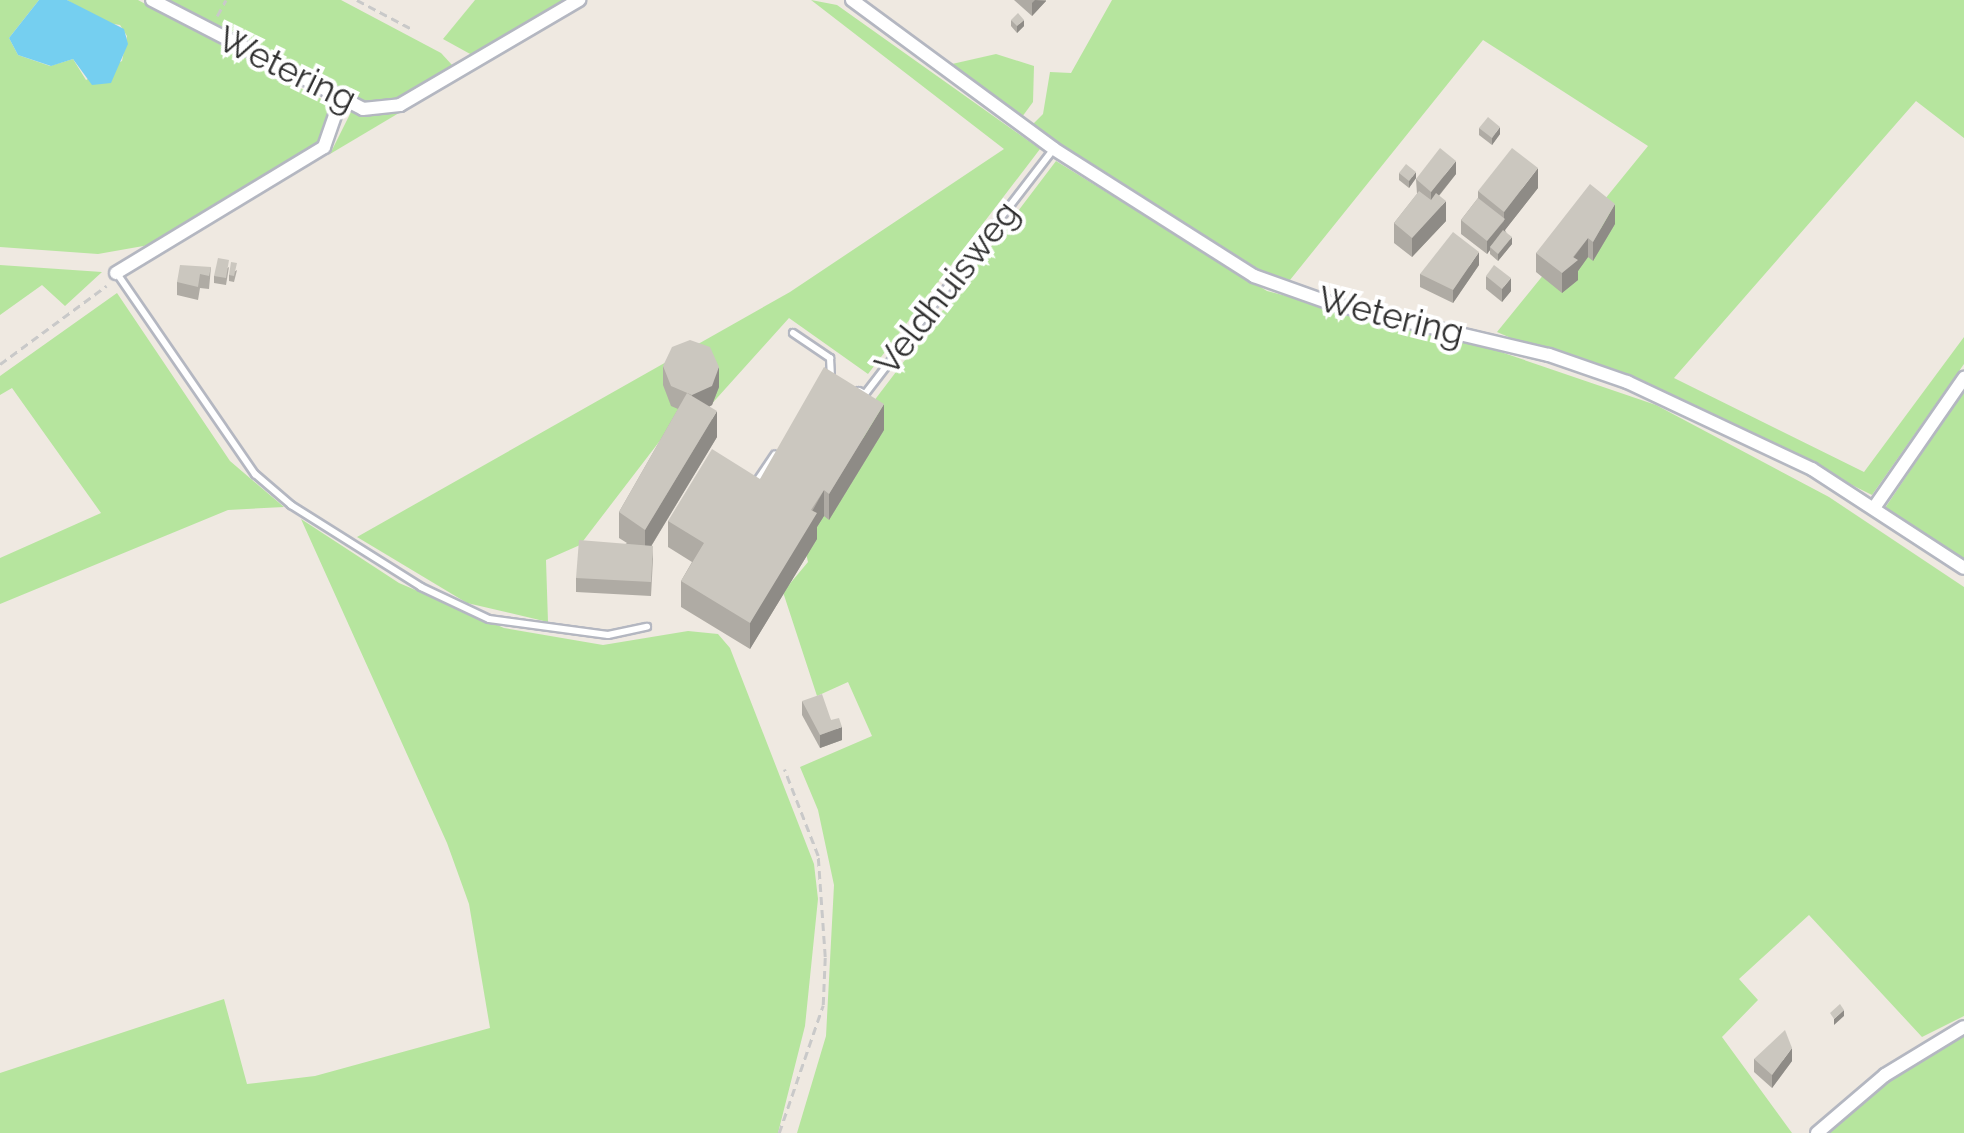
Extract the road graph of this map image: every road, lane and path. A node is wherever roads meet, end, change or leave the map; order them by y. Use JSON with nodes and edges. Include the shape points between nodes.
{"nodes":[{"id":1,"x":152,"y":0,"type":"edge"},
{"id":2,"x":226,"y":0,"type":"edge"},
{"id":3,"x":357,"y":0,"type":"edge"},
{"id":4,"x":579,"y":0,"type":"edge"},
{"id":5,"x":852,"y":0,"type":"edge"},
{"id":6,"x":208,"y":30,"type":"junction"},
{"id":7,"x":414,"y":30,"type":"dead end"},
{"id":8,"x":340,"y":102,"type":"junction"},
{"id":9,"x":1054,"y":148,"type":"junction"},
{"id":10,"x":116,"y":272,"type":"junction"},
{"id":11,"x":793,"y":333,"type":"dead end"},
{"id":12,"x":0,"y":364,"type":"edge"},
{"id":13,"x":828,"y":374,"type":"junction"},
{"id":14,"x":1964,"y":378,"type":"edge"},
{"id":15,"x":841,"y":381,"type":"edge"},
{"id":16,"x":853,"y":387,"type":"edge"},
{"id":17,"x":818,"y":390,"type":"edge"},
{"id":18,"x":777,"y":451,"type":"edge"},
{"id":19,"x":756,"y":482,"type":"edge"},
{"id":20,"x":1876,"y":505,"type":"junction"},
{"id":21,"x":1964,"y":568,"type":"edge"},
{"id":22,"x":647,"y":627,"type":"dead end"},
{"id":23,"x":784,"y":769,"type":"dead end"},
{"id":24,"x":1964,"y":1028,"type":"edge"},
{"id":25,"x":779,"y":1133,"type":"edge"},
{"id":26,"x":1817,"y":1133,"type":"edge"}],
"edges":[{"from":1,"to":6,"type":"street","name":"Wetering"},
{"from":2,"to":6,"type":"path"},
{"from":3,"to":7,"type":"path"},
{"from":4,"to":8,"type":"street","name":"Wetering","via":[[400,105],[363,109]]},
{"from":5,"to":9,"type":"street","name":"Wetering"},
{"from":6,"to":8,"type":"street","name":"Wetering"},
{"from":8,"to":10,"type":"street","via":[[324,147]]},
{"from":9,"to":16,"type":"lane","name":"Veldhuisweg","via":[[865,394]]},
{"from":9,"to":20,"type":"street","name":"Wetering","via":[[1194,242],[1280,286],[1549,355],[1627,382],[1742,432]]},
{"from":10,"to":12,"type":"path"},
{"from":10,"to":22,"type":"lane","via":[[255,474],[291,506],[421,587],[489,619],[608,635]]},
{"from":11,"to":13,"type":"lane","name":"Veldhuisweg","via":[[830,358]]},
{"from":13,"to":15,"type":"lane","name":"Veldhuisweg"},
{"from":13,"to":17,"type":"lane"},
{"from":14,"to":20,"type":"street"},
{"from":18,"to":19,"type":"lane"},
{"from":20,"to":21,"type":"street","name":"Wetering"},
{"from":23,"to":25,"type":"path","via":[[818,856],[823,1005]]},
{"from":24,"to":26,"type":"street","via":[[1885,1075]]}]}
